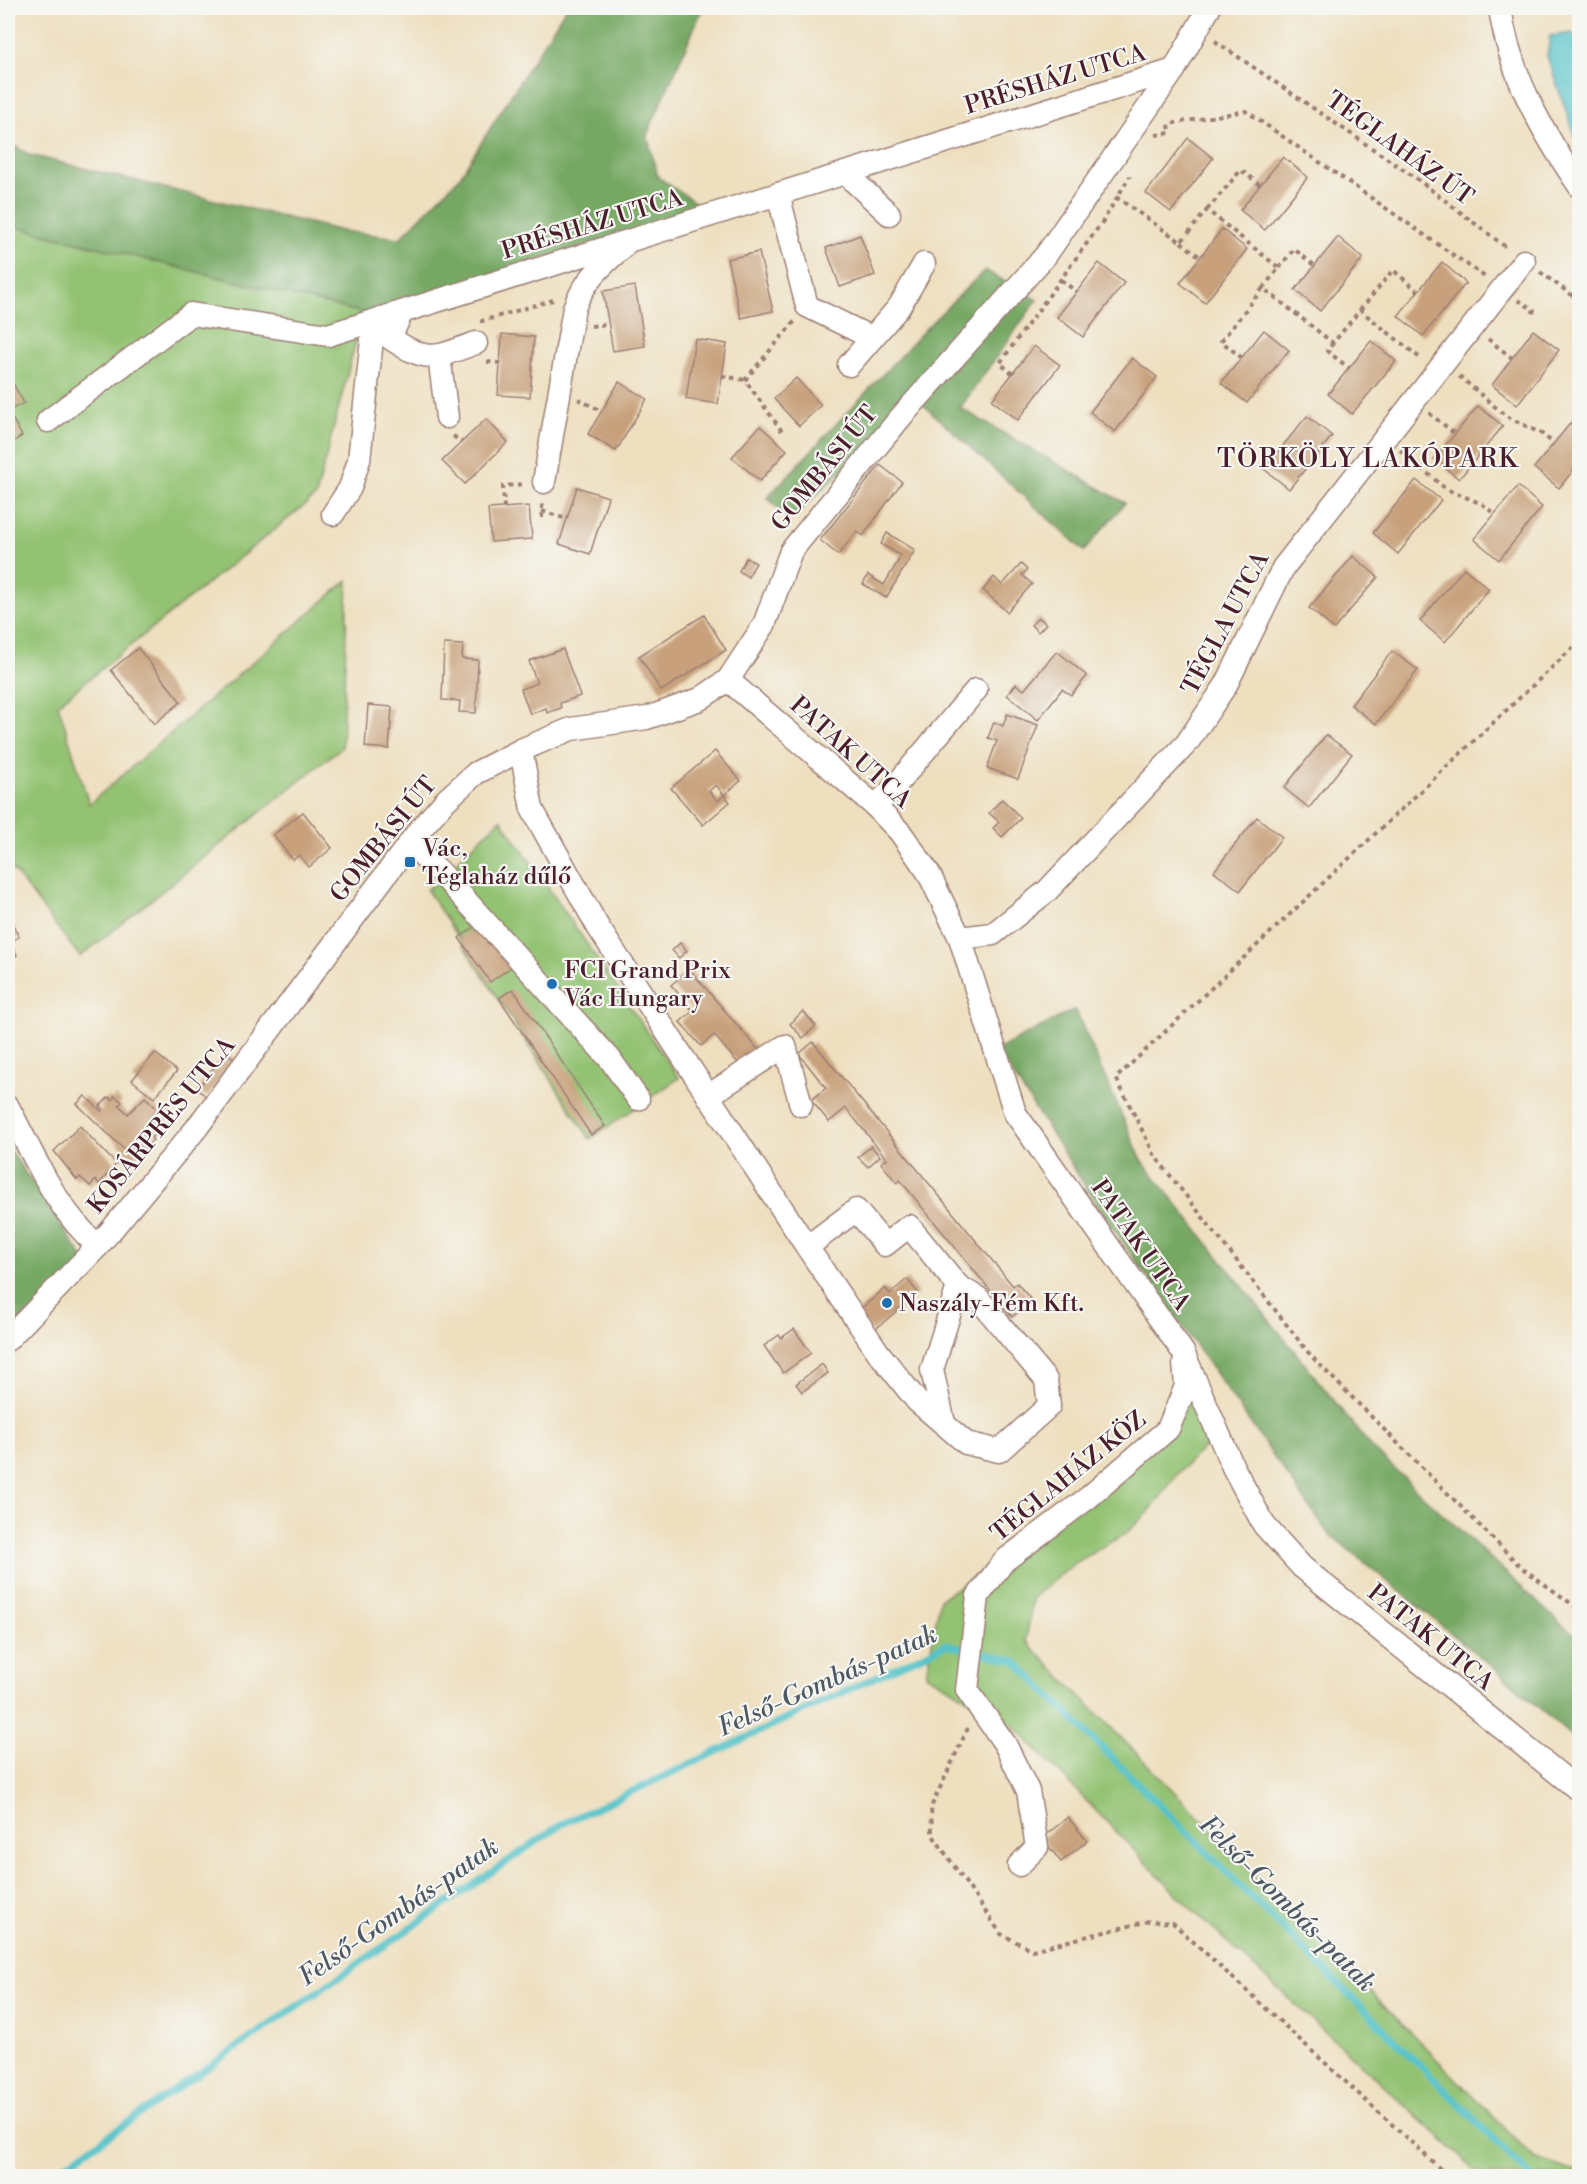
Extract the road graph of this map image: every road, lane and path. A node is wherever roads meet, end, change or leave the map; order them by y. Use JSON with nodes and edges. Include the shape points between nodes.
{"nodes":[{"id":1,"x":1209,"y":8,"type":"edge"},
{"id":2,"x":1500,"y":8,"type":"edge"},
{"id":3,"x":1197,"y":29,"type":"junction"},
{"id":4,"x":1174,"y":70,"type":"junction"},
{"id":5,"x":1152,"y":136,"type":"dead end"},
{"id":6,"x":1135,"y":167,"type":"dead end"},
{"id":7,"x":845,"y":173,"type":"junction"},
{"id":8,"x":1260,"y":185,"type":"dead end"},
{"id":9,"x":1580,"y":187,"type":"edge"},
{"id":10,"x":778,"y":194,"type":"junction"},
{"id":11,"x":1118,"y":198,"type":"junction"},
{"id":12,"x":1207,"y":210,"type":"junction"},
{"id":13,"x":889,"y":214,"type":"dead end"},
{"id":14,"x":629,"y":241,"type":"junction"},
{"id":15,"x":1180,"y":242,"type":"junction"},
{"id":16,"x":1200,"y":257,"type":"dead end"},
{"id":17,"x":1524,"y":261,"type":"junction"},
{"id":18,"x":924,"y":264,"type":"dead end"},
{"id":19,"x":1315,"y":266,"type":"dead end"},
{"id":20,"x":1279,"y":268,"type":"junction"},
{"id":21,"x":1061,"y":280,"type":"junction"},
{"id":22,"x":1263,"y":288,"type":"junction"},
{"id":23,"x":1504,"y":290,"type":"junction"},
{"id":24,"x":1418,"y":291,"type":"dead end"},
{"id":25,"x":1077,"y":292,"type":"dead end"},
{"id":26,"x":1580,"y":301,"type":"edge"},
{"id":27,"x":807,"y":306,"type":"junction"},
{"id":28,"x":1360,"y":310,"type":"junction"},
{"id":29,"x":402,"y":312,"type":"junction"},
{"id":30,"x":1532,"y":314,"type":"dead end"},
{"id":31,"x":374,"y":321,"type":"junction"},
{"id":32,"x":1473,"y":328,"type":"junction"},
{"id":33,"x":872,"y":338,"type":"junction"},
{"id":34,"x":476,"y":343,"type":"dead end"},
{"id":35,"x":1333,"y":344,"type":"junction"},
{"id":36,"x":439,"y":356,"type":"junction"},
{"id":37,"x":1242,"y":358,"type":"dead end"},
{"id":38,"x":1512,"y":358,"type":"dead end"},
{"id":39,"x":849,"y":365,"type":"dead end"},
{"id":40,"x":1349,"y":368,"type":"dead end"},
{"id":41,"x":1441,"y":368,"type":"junction"},
{"id":42,"x":1012,"y":374,"type":"dead end"},
{"id":43,"x":722,"y":376,"type":"dead end"},
{"id":44,"x":745,"y":380,"type":"junction"},
{"id":45,"x":1415,"y":401,"type":"junction"},
{"id":46,"x":447,"y":417,"type":"dead end"},
{"id":47,"x":48,"y":421,"type":"dead end"},
{"id":48,"x":782,"y":431,"type":"dead end"},
{"id":49,"x":1455,"y":434,"type":"dead end"},
{"id":50,"x":1386,"y":437,"type":"junction"},
{"id":51,"x":1553,"y":443,"type":"dead end"},
{"id":52,"x":544,"y":482,"type":"joint"},
{"id":53,"x":504,"y":508,"type":"dead end"},
{"id":54,"x":542,"y":510,"type":"dead end"},
{"id":55,"x":333,"y":514,"type":"dead end"},
{"id":56,"x":1495,"y":514,"type":"dead end"},
{"id":57,"x":567,"y":519,"type":"dead end"},
{"id":58,"x":1580,"y":641,"type":"edge"},
{"id":59,"x":728,"y":680,"type":"junction"},
{"id":60,"x":976,"y":690,"type":"dead end"},
{"id":61,"x":521,"y":750,"type":"junction"},
{"id":62,"x":875,"y":806,"type":"junction"},
{"id":63,"x":410,"y":843,"type":"junction"},
{"id":64,"x":343,"y":933,"type":"joint"},
{"id":65,"x":960,"y":938,"type":"junction"},
{"id":66,"x":708,"y":1096,"type":"junction"},
{"id":67,"x":638,"y":1099,"type":"dead end"},
{"id":68,"x":801,"y":1105,"type":"dead end"},
{"id":69,"x":8,"y":1107,"type":"edge"},
{"id":70,"x":98,"y":1246,"type":"junction"},
{"id":71,"x":807,"y":1247,"type":"junction"},
{"id":72,"x":958,"y":1286,"type":"junction"},
{"id":73,"x":8,"y":1339,"type":"edge"},
{"id":74,"x":1183,"y":1352,"type":"junction"},
{"id":75,"x":944,"y":1423,"type":"junction"},
{"id":76,"x":1580,"y":1610,"type":"edge"},
{"id":77,"x":968,"y":1726,"type":"dead end"},
{"id":78,"x":1580,"y":1791,"type":"edge"},
{"id":79,"x":1019,"y":1864,"type":"dead end"},
{"id":80,"x":1448,"y":2176,"type":"edge"}],
"edges":[{"from":1,"to":3,"type":"street","name":"GOMBÁSI ÚT"},
{"from":2,"to":9,"type":"street","via":[[1507,44],[1521,82],[1550,143]]},
{"from":3,"to":4,"type":"street","name":"GOMBÁSI ÚT"},
{"from":3,"to":17,"type":"path","name":"TÉGLAHÁZ ÚT","via":[[1417,179]]},
{"from":4,"to":7,"type":"street","name":"PRÉSHÁZ UTCA"},
{"from":4,"to":59,"type":"street","name":"GOMBÁSI ÚT","via":[[1046,255],[900,418],[791,551],[764,625]]},
{"from":5,"to":23,"type":"path","via":[[1170,133],[1168,124],[1246,111]]},
{"from":6,"to":11,"type":"path"},
{"from":7,"to":10,"type":"street","name":"PRÉSHÁZ UTCA"},
{"from":7,"to":13,"type":"street"},
{"from":8,"to":12,"type":"path","via":[[1241,170]]},
{"from":10,"to":14,"type":"street","name":"PRÉSHÁZ UTCA"},
{"from":10,"to":27,"type":"street"},
{"from":11,"to":15,"type":"path"},
{"from":11,"to":21,"type":"path"},
{"from":12,"to":15,"type":"path"},
{"from":12,"to":20,"type":"path"},
{"from":14,"to":29,"type":"street","name":"PRÉSHÁZ UTCA"},
{"from":14,"to":52,"type":"street","via":[[597,270],[574,308]]},
{"from":15,"to":16,"type":"path"},
{"from":17,"to":23,"type":"street","name":"TÉGLA UTCA"},
{"from":17,"to":26,"type":"path","name":"TÉGLAHÁZ ÚT"},
{"from":18,"to":33,"type":"street","via":[[898,307]]},
{"from":19,"to":20,"type":"path","via":[[1294,249]]},
{"from":20,"to":22,"type":"path"},
{"from":21,"to":25,"type":"path"},
{"from":21,"to":42,"type":"path","via":[[1000,363]]},
{"from":22,"to":35,"type":"path"},
{"from":22,"to":37,"type":"path","via":[[1221,341]]},
{"from":23,"to":30,"type":"path","via":[[1534,310]]},
{"from":23,"to":32,"type":"street","name":"TÉGLA UTCA"},
{"from":24,"to":28,"type":"path","via":[[1392,270]]},
{"from":27,"to":33,"type":"street"},
{"from":27,"to":44,"type":"path"},
{"from":28,"to":35,"type":"path"},
{"from":28,"to":41,"type":"path"},
{"from":29,"to":31,"type":"street","name":"PRÉSHÁZ UTCA"},
{"from":29,"to":36,"type":"street","via":[[390,338],[416,355]]},
{"from":31,"to":47,"type":"street","name":"PRÉSHÁZ UTCA","via":[[328,335],[191,314]]},
{"from":31,"to":55,"type":"street","via":[[358,460],[350,488]]},
{"from":32,"to":38,"type":"path"},
{"from":32,"to":41,"type":"street","name":"TÉGLA UTCA"},
{"from":33,"to":39,"type":"street"},
{"from":34,"to":36,"type":"street"},
{"from":35,"to":40,"type":"path","via":[[1327,351]]},
{"from":36,"to":46,"type":"street"},
{"from":41,"to":45,"type":"street","name":"TÉGLA UTCA"},
{"from":41,"to":51,"type":"path","via":[[1506,416]]},
{"from":43,"to":44,"type":"path"},
{"from":44,"to":48,"type":"path"},
{"from":45,"to":49,"type":"path"},
{"from":45,"to":50,"type":"street","name":"TÉGLA UTCA"},
{"from":50,"to":56,"type":"path","via":[[1446,489]]},
{"from":50,"to":65,"type":"street","name":"TÉGLA UTCA","via":[[1283,568],[1226,685],[1180,752],[1047,891],[993,934]]},
{"from":52,"to":53,"type":"path","via":[[504,486]]},
{"from":54,"to":57,"type":"path"},
{"from":58,"to":76,"type":"path","via":[[1116,1078],[1155,1156],[1311,1356],[1521,1567]]},
{"from":59,"to":61,"type":"street","name":"GOMBÁSI ÚT","via":[[700,699],[647,718],[571,729]]},
{"from":59,"to":62,"type":"street","name":"PATAK UTCA"},
{"from":60,"to":62,"type":"street"},
{"from":61,"to":63,"type":"street","name":"GOMBÁSI ÚT","via":[[476,773],[446,800]]},
{"from":61,"to":66,"type":"street","via":[[532,809],[598,927]]},
{"from":62,"to":65,"type":"street","name":"PATAK UTCA","via":[[900,832],[928,872]]},
{"from":63,"to":64,"type":"street","name":"GOMBÁSI ÚT"},
{"from":63,"to":67,"type":"street","via":[[610,1059]]},
{"from":64,"to":70,"type":"street","name":"KOSÁRPRÉS UTCA","via":[[195,1130]]},
{"from":65,"to":74,"type":"street","name":"PATAK UTCA","via":[[1015,1113]]},
{"from":66,"to":68,"type":"street","via":[[785,1046]]},
{"from":66,"to":71,"type":"street"},
{"from":69,"to":70,"type":"street","via":[[56,1197]]},
{"from":70,"to":73,"type":"street","name":"KOSÁRPRÉS UTCA"},
{"from":71,"to":72,"type":"street","via":[[856,1210],[885,1245],[909,1226]]},
{"from":71,"to":75,"type":"street","via":[[878,1352],[917,1401]]},
{"from":72,"to":75,"type":"street","via":[[932,1370]]},
{"from":72,"to":75,"type":"street","via":[[978,1298],[1046,1380],[1050,1406],[999,1451],[966,1443]]},
{"from":74,"to":78,"type":"street","name":"PATAK UTCA","via":[[1233,1467],[1264,1526],[1302,1567]]},
{"from":74,"to":79,"type":"street","name":"TÉGLAHÁZ KÖZ","via":[[1186,1386],[1168,1429],[1089,1497],[1004,1561],[978,1596],[968,1690],[1005,1744],[1029,1791],[1037,1847]]},
{"from":77,"to":80,"type":"path","via":[[931,1807],[933,1834],[1001,1934],[1032,1950],[1149,1921],[1173,1923]]}]}
